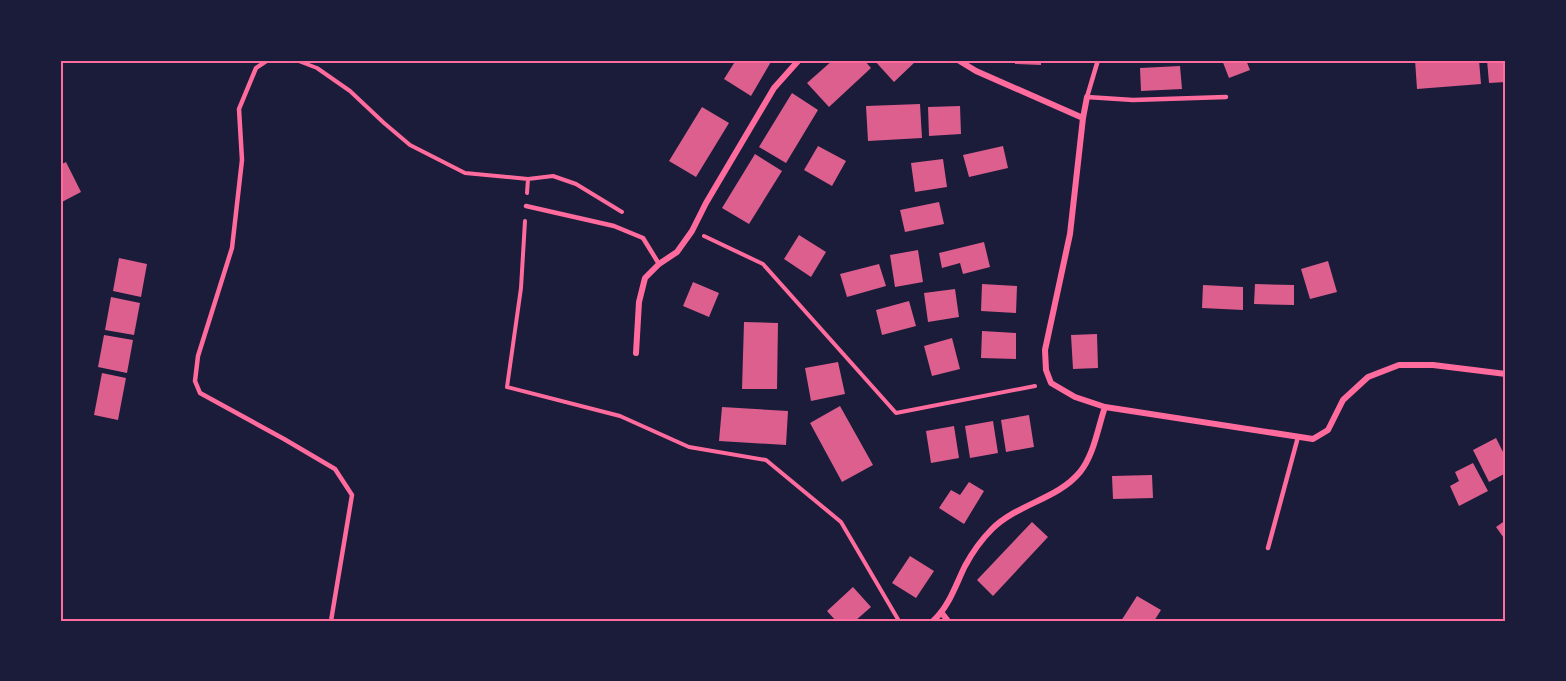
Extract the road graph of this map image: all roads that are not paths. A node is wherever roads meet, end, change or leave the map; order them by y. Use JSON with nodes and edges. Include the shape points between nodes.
{"nodes":[{"id":1,"x":268,"y":60,"type":"edge"},
{"id":2,"x":799,"y":60,"type":"edge"},
{"id":3,"x":958,"y":60,"type":"edge"},
{"id":4,"x":1098,"y":60,"type":"edge"},
{"id":5,"x":1088,"y":97,"type":"junction"},
{"id":6,"x":1226,"y":97,"type":"dead end"},
{"id":7,"x":1083,"y":118,"type":"junction"},
{"id":8,"x":526,"y":206,"type":"road end"},
{"id":9,"x":659,"y":264,"type":"junction"},
{"id":10,"x":636,"y":353,"type":"dead end"},
{"id":11,"x":1506,"y":374,"type":"edge"},
{"id":12,"x":1105,"y":407,"type":"junction"},
{"id":13,"x":1298,"y":437,"type":"junction"},
{"id":14,"x":1268,"y":548,"type":"dead end"},
{"id":15,"x":941,"y":612,"type":"junction"},
{"id":16,"x":331,"y":621,"type":"edge"},
{"id":17,"x":933,"y":621,"type":"edge"},
{"id":18,"x":948,"y":621,"type":"edge"}],
"edges":[{"from":1,"to":16,"type":"lane","via":[[256,68],[239,109],[242,160],[232,248],[198,356],[195,381],[200,393],[335,469],[352,495]]},
{"from":2,"to":9,"type":"street","via":[[774,88],[692,231],[677,252]]},
{"from":3,"to":7,"type":"street"},
{"from":4,"to":5,"type":"lane"},
{"from":5,"to":6,"type":"lane"},
{"from":5,"to":7,"type":"street"},
{"from":7,"to":12,"type":"street","via":[[1071,234],[1045,350],[1046,370],[1052,383],[1074,397]]},
{"from":8,"to":9,"type":"lane","via":[[614,226],[643,238]]},
{"from":9,"to":10,"type":"street","via":[[645,278],[639,302]]},
{"from":11,"to":13,"type":"street","via":[[1399,365],[1368,377],[1343,400],[1328,430],[1313,439]]},
{"from":12,"to":13,"type":"street"},
{"from":12,"to":15,"type":"street","via":[[1081,471],[1065,486],[1009,515],[992,529],[967,562]]},
{"from":13,"to":14,"type":"lane"},
{"from":15,"to":17,"type":"street"},
{"from":15,"to":18,"type":"street"}]}
